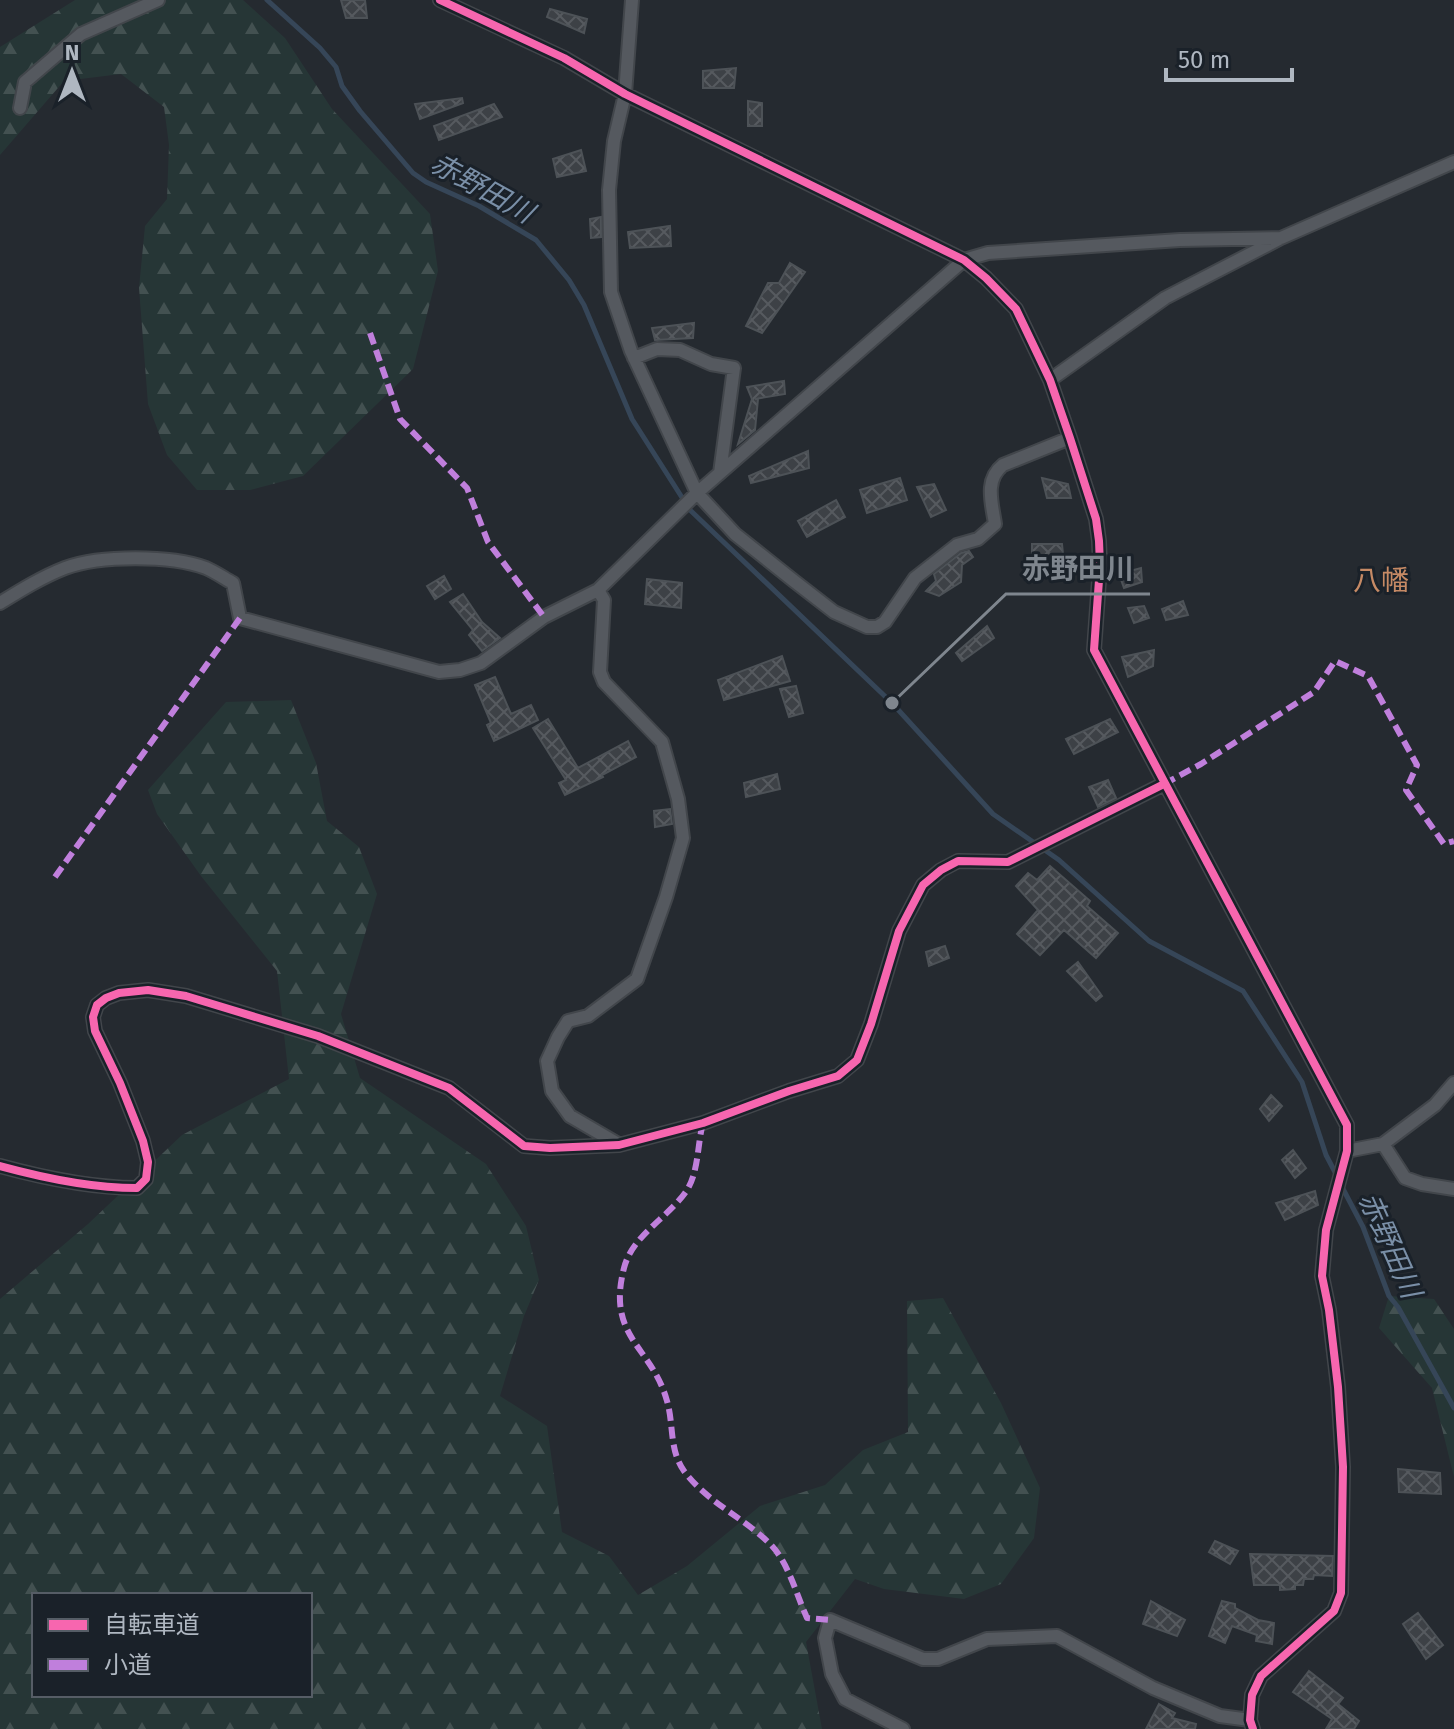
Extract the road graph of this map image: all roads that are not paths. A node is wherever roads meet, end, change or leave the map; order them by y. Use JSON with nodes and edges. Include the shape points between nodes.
{"nodes":[{"id":1,"x":158,"y":0,"type":"edge"},
{"id":2,"x":440,"y":0,"type":"edge"},
{"id":3,"x":632,"y":0,"type":"edge"},
{"id":4,"x":625,"y":94,"type":"junction"},
{"id":5,"x":20,"y":108,"type":"dead end"},
{"id":6,"x":1454,"y":162,"type":"edge"},
{"id":7,"x":1281,"y":238,"type":"junction"},
{"id":8,"x":964,"y":260,"type":"junction"},
{"id":9,"x":634,"y":358,"type":"junction"},
{"id":10,"x":1050,"y":380,"type":"junction"},
{"id":11,"x":1070,"y":438,"type":"junction"},
{"id":12,"x":720,"y":473,"type":"junction"},
{"id":13,"x":695,"y":495,"type":"junction"},
{"id":14,"x":598,"y":590,"type":"junction"},
{"id":15,"x":0,"y":603,"type":"edge"},
{"id":16,"x":1164,"y":784,"type":"junction"},
{"id":17,"x":1454,"y":1083,"type":"edge"},
{"id":18,"x":1383,"y":1144,"type":"junction"},
{"id":19,"x":619,"y":1145,"type":"junction"},
{"id":20,"x":1347,"y":1151,"type":"junction"},
{"id":21,"x":0,"y":1166,"type":"edge"},
{"id":22,"x":1454,"y":1189,"type":"edge"},
{"id":23,"x":1251,"y":1725,"type":"edge"},
{"id":24,"x":903,"y":1729,"type":"edge"}],
"edges":[{"from":1,"to":5,"type":"street","via":[[81,34],[25,82]]},
{"from":2,"to":4,"type":"street","via":[[564,58]]},
{"from":3,"to":4,"type":"street"},
{"from":4,"to":8,"type":"street"},
{"from":4,"to":9,"type":"street","via":[[609,190],[611,292]]},
{"from":6,"to":7,"type":"street"},
{"from":7,"to":8,"type":"street","via":[[988,253]]},
{"from":7,"to":10,"type":"street","via":[[1165,298]]},
{"from":8,"to":10,"type":"street","via":[[1016,309]]},
{"from":8,"to":12,"type":"street"},
{"from":9,"to":12,"type":"street","via":[[657,349],[680,350],[734,368]]},
{"from":9,"to":13,"type":"street"},
{"from":10,"to":11,"type":"street"},
{"from":11,"to":13,"type":"street","via":[[995,471],[990,487],[995,524],[915,578],[877,627],[834,612],[735,534]]},
{"from":11,"to":16,"type":"street","via":[[1099,541],[1094,650]]},
{"from":12,"to":13,"type":"street"},
{"from":13,"to":14,"type":"street"},
{"from":14,"to":15,"type":"street","via":[[544,617],[481,663],[439,672],[240,618],[233,583],[182,562],[143,559],[67,567]]},
{"from":14,"to":19,"type":"street","via":[[604,600],[600,672],[662,742],[683,838],[637,979],[588,1016],[568,1021],[547,1061],[552,1091],[570,1116]]},
{"from":16,"to":19,"type":"street","via":[[1008,862],[958,861],[923,885],[899,931],[857,1060],[838,1076],[703,1123]]},
{"from":16,"to":20,"type":"street","via":[[1342,1112]]},
{"from":17,"to":18,"type":"street","via":[[1435,1105]]},
{"from":18,"to":20,"type":"street"},
{"from":18,"to":22,"type":"street","via":[[1405,1178]]},
{"from":19,"to":21,"type":"street","via":[[524,1146],[449,1088],[410,1071],[318,1036],[186,996],[148,990],[106,998],[93,1017],[143,1141],[146,1179],[137,1188],[111,1188]]},
{"from":20,"to":23,"type":"street","via":[[1326,1230],[1322,1276],[1343,1467],[1341,1593],[1334,1611],[1261,1676],[1252,1695]]},
{"from":23,"to":24,"type":"street","via":[[1153,1688],[1057,1636],[987,1639],[938,1659],[923,1659],[830,1620],[827,1650],[845,1699]]}]}
